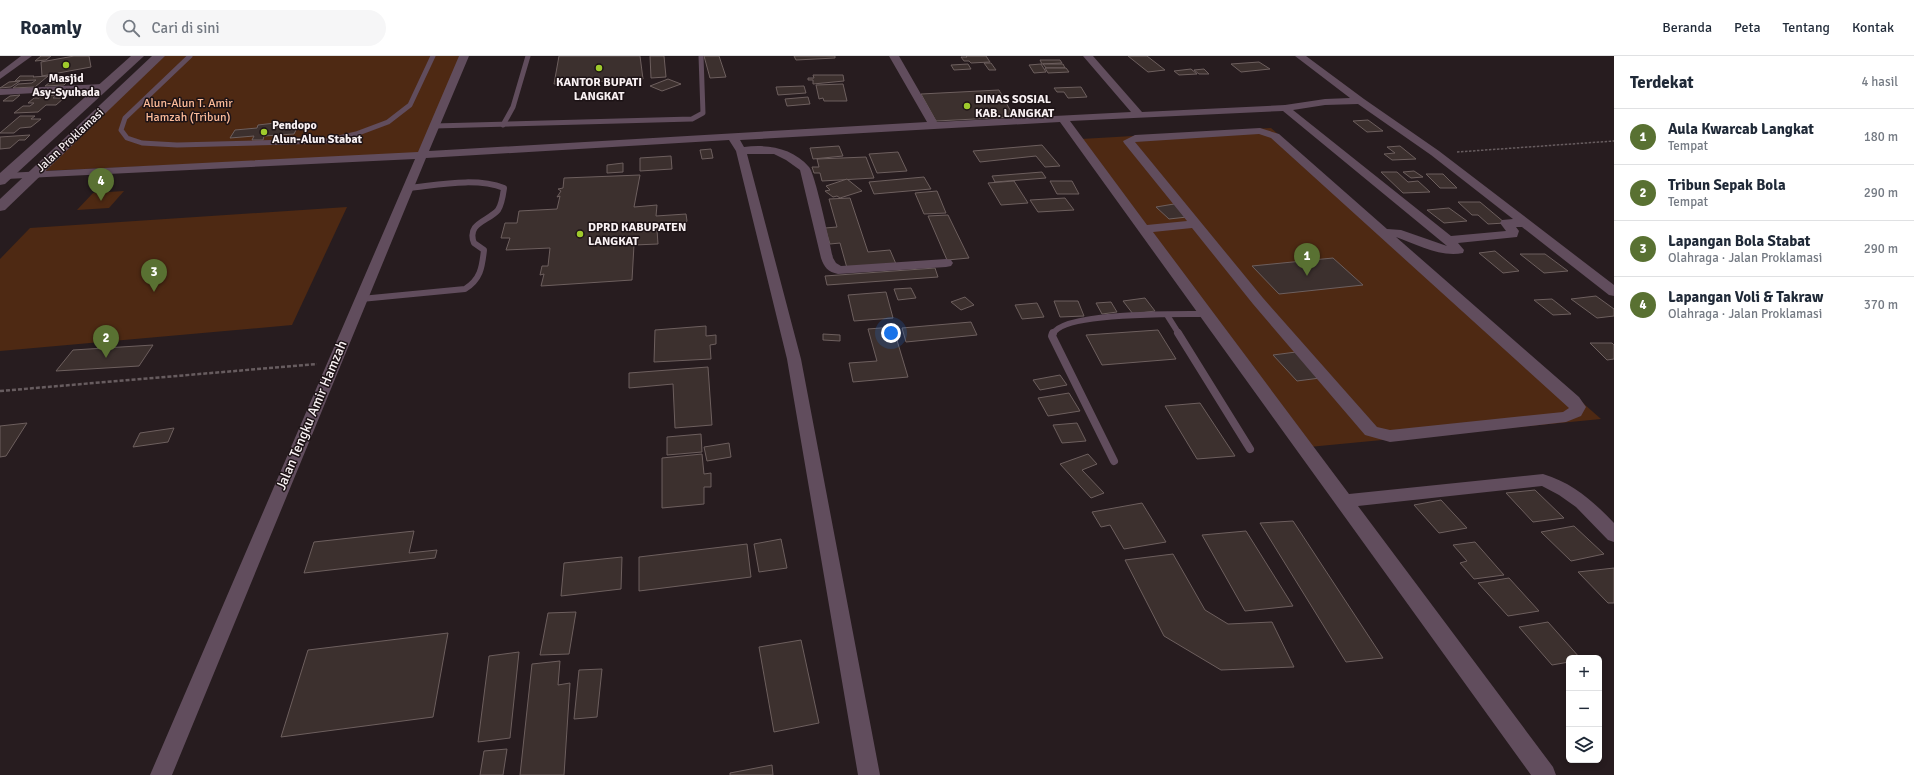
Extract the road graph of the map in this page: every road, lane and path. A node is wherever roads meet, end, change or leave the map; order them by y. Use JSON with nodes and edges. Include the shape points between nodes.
{"nodes":[{"id":1,"x":27,"y":56,"type":"edge"},
{"id":2,"x":138,"y":56,"type":"edge"},
{"id":3,"x":159,"y":56,"type":"edge"},
{"id":4,"x":190,"y":56,"type":"edge"},
{"id":5,"x":433,"y":56,"type":"edge"},
{"id":6,"x":464,"y":56,"type":"edge"},
{"id":7,"x":528,"y":56,"type":"edge"},
{"id":8,"x":700,"y":56,"type":"edge"},
{"id":9,"x":894,"y":56,"type":"edge"},
{"id":10,"x":1088,"y":56,"type":"edge"},
{"id":11,"x":1300,"y":56,"type":"edge"},
{"id":12,"x":0,"y":76,"type":"edge"},
{"id":13,"x":103,"y":87,"type":"junction"},
{"id":14,"x":0,"y":92,"type":"edge"},
{"id":15,"x":1360,"y":101,"type":"junction"},
{"id":16,"x":1285,"y":108,"type":"junction"},
{"id":17,"x":1140,"y":116,"type":"junction"},
{"id":18,"x":1063,"y":120,"type":"junction"},
{"id":19,"x":503,"y":125,"type":"junction"},
{"id":20,"x":934,"y":125,"type":"junction"},
{"id":21,"x":434,"y":126,"type":"junction"},
{"id":22,"x":1614,"y":141,"type":"edge"},
{"id":23,"x":737,"y":144,"type":"junction"},
{"id":24,"x":1435,"y":153,"type":"junction"},
{"id":25,"x":422,"y":155,"type":"junction"},
{"id":26,"x":35,"y":173,"type":"junction"},
{"id":27,"x":3,"y":178,"type":"edge"},
{"id":28,"x":408,"y":188,"type":"junction"},
{"id":29,"x":0,"y":207,"type":"edge"},
{"id":30,"x":1525,"y":223,"type":"junction"},
{"id":31,"x":1197,"y":224,"type":"junction"},
{"id":32,"x":1143,"y":229,"type":"junction"},
{"id":33,"x":1383,"y":232,"type":"junction"},
{"id":34,"x":1448,"y":240,"type":"junction"},
{"id":35,"x":946,"y":263,"type":"dead end"},
{"id":36,"x":1614,"y":292,"type":"edge"},
{"id":37,"x":360,"y":299,"type":"junction"},
{"id":38,"x":1204,"y":314,"type":"junction"},
{"id":39,"x":1166,"y":315,"type":"junction"},
{"id":40,"x":333,"y":363,"type":"junction"},
{"id":41,"x":0,"y":391,"type":"edge"},
{"id":42,"x":1250,"y":449,"type":"dead end"},
{"id":43,"x":1114,"y":461,"type":"dead end"},
{"id":44,"x":1342,"y":501,"type":"junction"},
{"id":45,"x":1614,"y":535,"type":"edge"},
{"id":46,"x":161,"y":775,"type":"edge"},
{"id":47,"x":869,"y":775,"type":"edge"},
{"id":48,"x":1545,"y":775,"type":"edge"}],
"edges":[{"from":1,"to":12,"type":"street"},
{"from":2,"to":13,"type":"street","name":"Jalan Proklamasi"},
{"from":3,"to":26,"type":"street","name":"Jalan Proklamasi"},
{"from":4,"to":5,"type":"lane","via":[[125,118],[121,130],[127,138],[142,143],[177,145],[326,141],[356,134],[388,122],[410,105]]},
{"from":6,"to":21,"type":"street","name":"Jalan Tengku Amir Hamzah"},
{"from":7,"to":19,"type":"lane","via":[[513,107]]},
{"from":8,"to":19,"type":"lane","via":[[703,113],[692,119]]},
{"from":9,"to":20,"type":"street"},
{"from":10,"to":17,"type":"street"},
{"from":11,"to":15,"type":"street"},
{"from":13,"to":14,"type":"street"},
{"from":13,"to":27,"type":"street","name":"Jalan Proklamasi"},
{"from":15,"to":16,"type":"street","via":[[1325,102]]},
{"from":15,"to":24,"type":"street"},
{"from":16,"to":17,"type":"street"},
{"from":16,"to":34,"type":"street"},
{"from":17,"to":18,"type":"street"},
{"from":18,"to":20,"type":"street"},
{"from":18,"to":32,"type":"street"},
{"from":19,"to":21,"type":"lane"},
{"from":20,"to":23,"type":"street"},
{"from":21,"to":25,"type":"street","name":"Jalan Tengku Amir Hamzah"},
{"from":22,"to":24,"type":"path"},
{"from":23,"to":25,"type":"street"},
{"from":23,"to":35,"type":"street","via":[[782,152],[795,159],[805,169],[827,258],[830,265],[838,270]]},
{"from":23,"to":47,"type":"street","via":[[794,359]]},
{"from":24,"to":30,"type":"street"},
{"from":25,"to":26,"type":"street"},
{"from":25,"to":28,"type":"street","name":"Jalan Tengku Amir Hamzah"},
{"from":26,"to":27,"type":"street"},
{"from":26,"to":29,"type":"street","name":"Jalan Proklamasi"},
{"from":28,"to":37,"type":"street","name":"Jalan Tengku Amir Hamzah"},
{"from":28,"to":37,"type":"lane","via":[[493,184],[504,188],[498,212],[476,225],[472,235],[476,246],[484,250],[482,274],[473,285],[465,289]]},
{"from":30,"to":34,"type":"street","via":[[1506,223],[1513,234]]},
{"from":30,"to":36,"type":"street"},
{"from":31,"to":32,"type":"street"},
{"from":31,"to":33,"type":"street","via":[[1130,145],[1130,139],[1260,131],[1270,133]]},
{"from":31,"to":33,"type":"street","via":[[1258,301],[1371,431],[1390,436],[1566,417],[1575,412],[1578,407],[1572,401]]},
{"from":32,"to":38,"type":"street"},
{"from":33,"to":34,"type":"street","via":[[1397,233],[1444,250],[1458,250]]},
{"from":37,"to":40,"type":"street","name":"Jalan Tengku Amir Hamzah"},
{"from":38,"to":39,"type":"lane"},
{"from":38,"to":44,"type":"street"},
{"from":39,"to":42,"type":"lane"},
{"from":39,"to":43,"type":"lane","via":[[1103,318],[1059,327],[1052,336]]},
{"from":40,"to":41,"type":"path"},
{"from":40,"to":46,"type":"street","name":"Jalan Tengku Amir Hamzah"},
{"from":44,"to":45,"type":"street","via":[[1543,480],[1575,495]]},
{"from":44,"to":48,"type":"street"}]}
